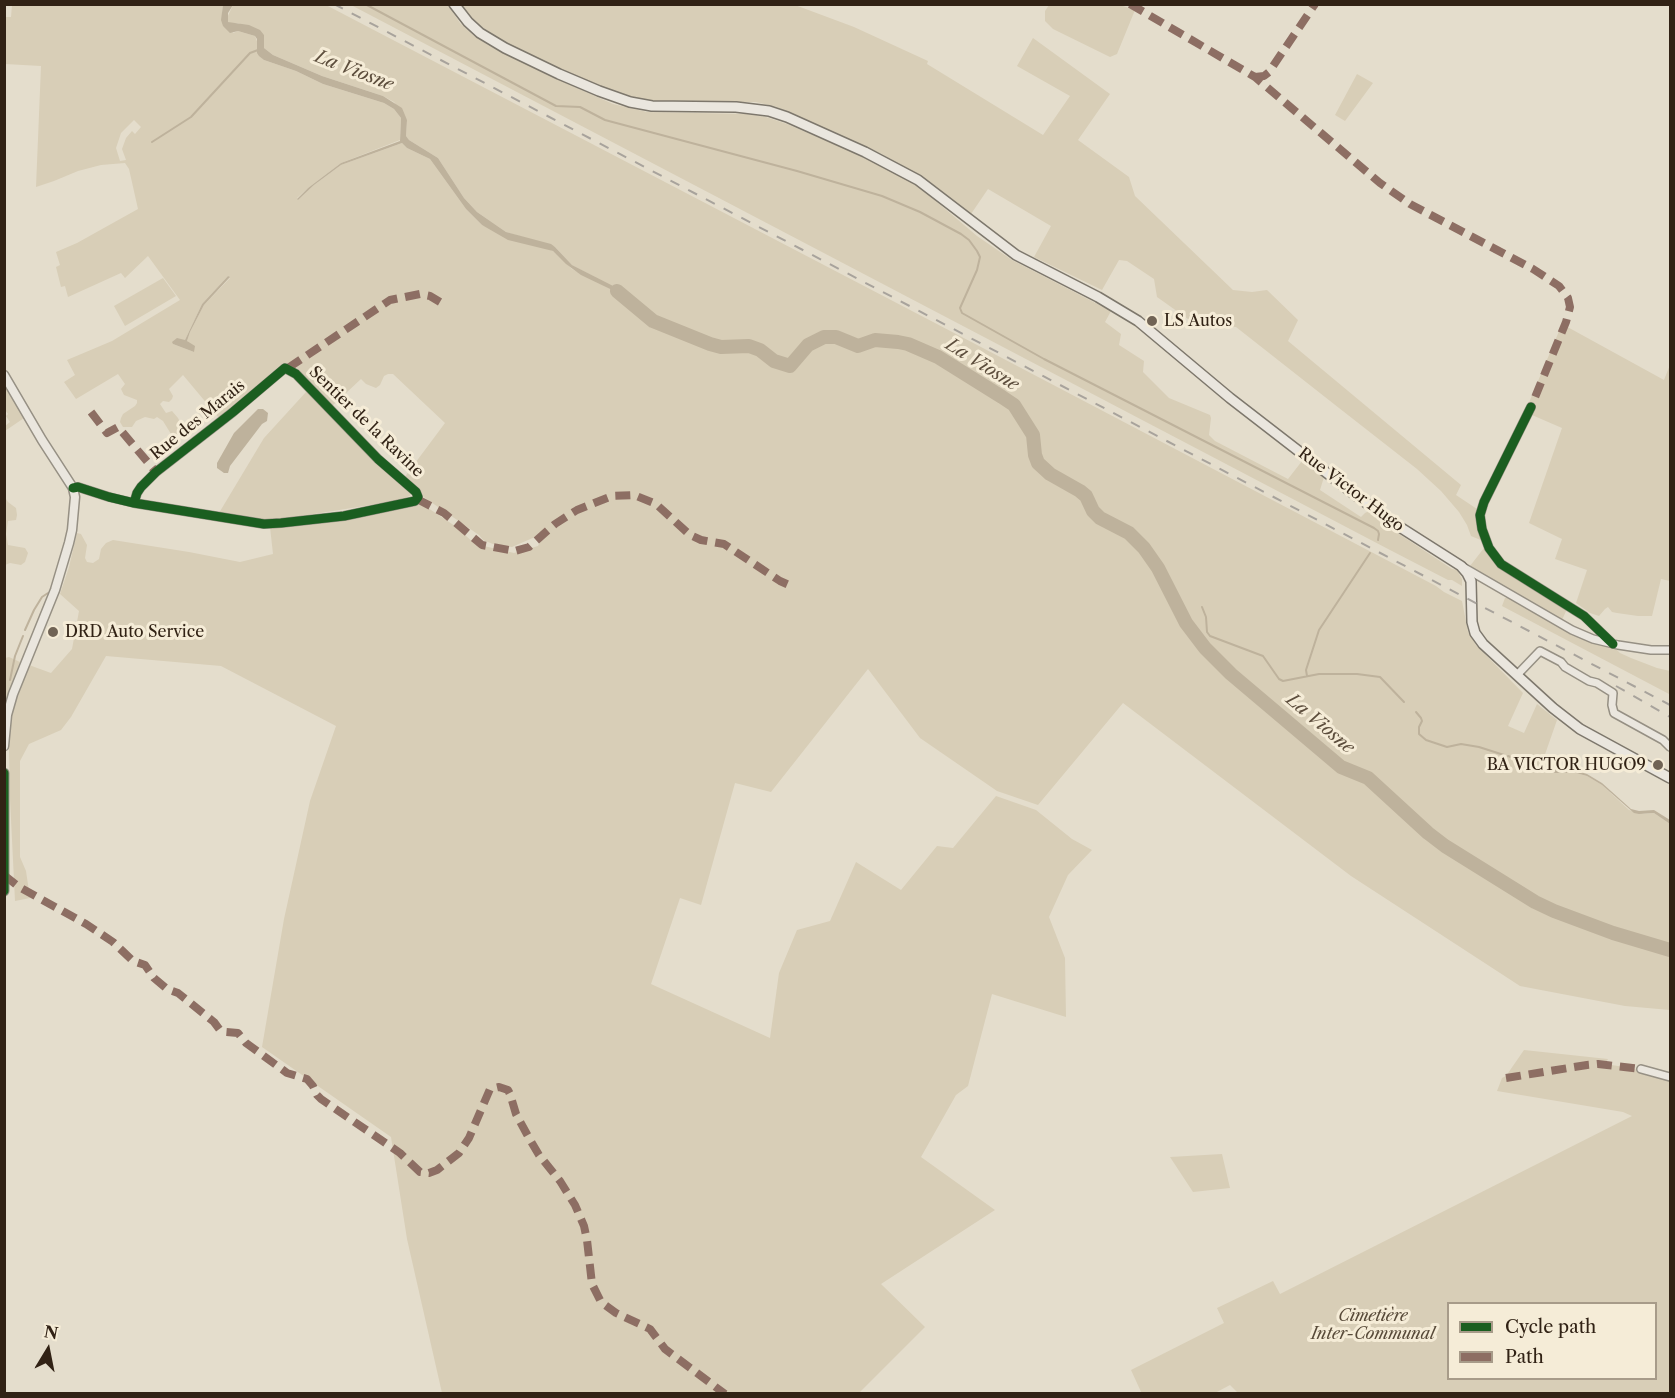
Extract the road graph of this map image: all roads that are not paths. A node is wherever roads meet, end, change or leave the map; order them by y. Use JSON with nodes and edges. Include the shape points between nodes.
{"nodes":[{"id":1,"x":454,"y":4,"type":"edge"},
{"id":2,"x":288,"y":368,"type":"joint"},
{"id":3,"x":4,"y":375,"type":"edge"},
{"id":4,"x":1531,"y":408,"type":"dead end"},
{"id":5,"x":73,"y":488,"type":"junction"},
{"id":6,"x":134,"y":502,"type":"junction"},
{"id":7,"x":1461,"y":566,"type":"junction"},
{"id":8,"x":1490,"y":583,"type":"junction"},
{"id":9,"x":1472,"y":590,"type":"junction"},
{"id":10,"x":1613,"y":644,"type":"junction"},
{"id":11,"x":1671,"y":650,"type":"edge"},
{"id":12,"x":1517,"y":675,"type":"junction"},
{"id":13,"x":4,"y":746,"type":"edge"},
{"id":14,"x":1671,"y":747,"type":"edge"},
{"id":15,"x":4,"y":773,"type":"edge"},
{"id":16,"x":1671,"y":778,"type":"edge"},
{"id":17,"x":4,"y":891,"type":"edge"},
{"id":18,"x":1641,"y":1069,"type":"dead end"},
{"id":19,"x":1671,"y":1077,"type":"edge"}],
"edges":[{"from":1,"to":7,"type":"main road","name":"Rue Victor Hugo","via":[[480,33],[599,91],[663,107],[759,109],[901,170],[1016,255],[1138,321],[1358,497]]},
{"from":2,"to":6,"type":"street","name":"Rue des Marais","via":[[156,472],[141,487]]},
{"from":2,"to":6,"type":"street","name":"Sentier de la Ravine","via":[[416,492],[417,499],[344,516],[273,524]]},
{"from":3,"to":5,"type":"street"},
{"from":4,"to":10,"type":"street","via":[[1484,502],[1480,515],[1482,529],[1501,564],[1584,616]]},
{"from":5,"to":6,"type":"street"},
{"from":5,"to":13,"type":"street","via":[[69,543],[55,590],[13,694]]},
{"from":7,"to":8,"type":"street"},
{"from":7,"to":9,"type":"main road","via":[[1470,578]]},
{"from":8,"to":9,"type":"street","via":[[1479,581]]},
{"from":8,"to":10,"type":"street","via":[[1572,630]]},
{"from":9,"to":12,"type":"main road","via":[[1475,633]]},
{"from":10,"to":11,"type":"street"},
{"from":12,"to":14,"type":"street","via":[[1540,651],[1613,693],[1614,713]]},
{"from":12,"to":16,"type":"main road","via":[[1580,729]]},
{"from":15,"to":17,"type":"street"},
{"from":18,"to":19,"type":"street"}]}
